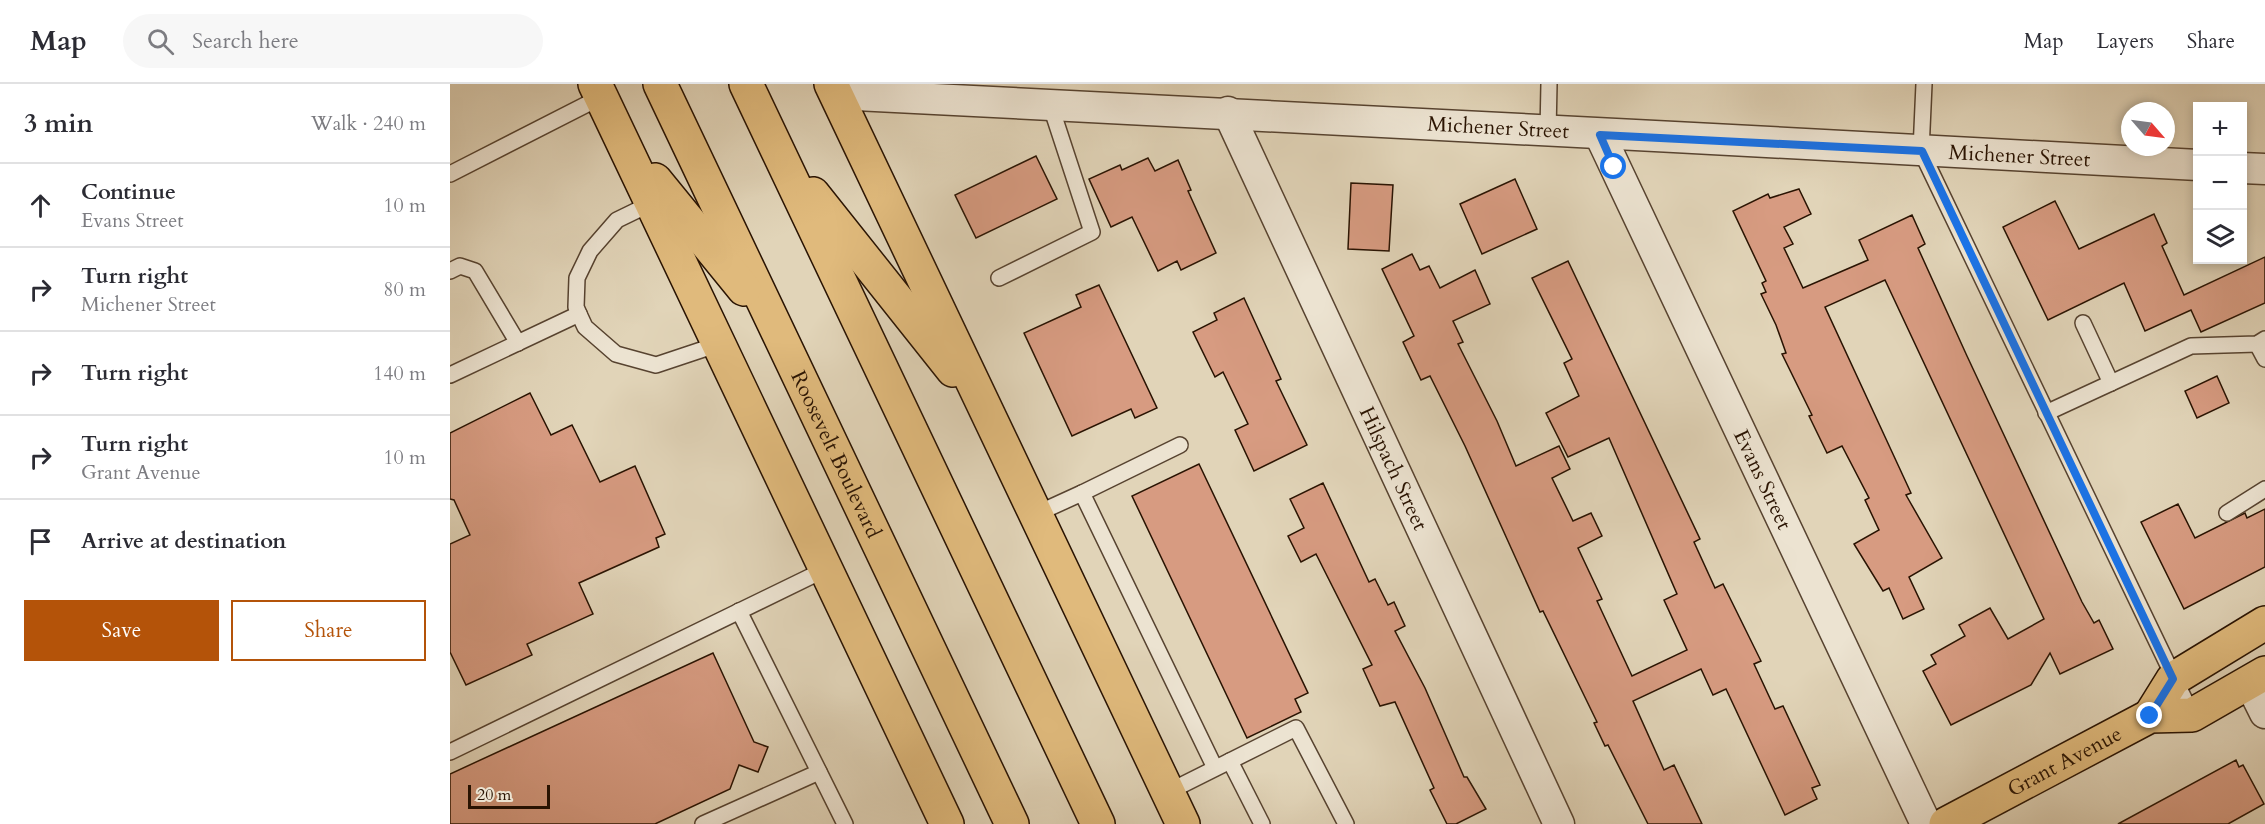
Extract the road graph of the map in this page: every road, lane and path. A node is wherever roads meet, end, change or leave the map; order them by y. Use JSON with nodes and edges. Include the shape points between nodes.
{"nodes":[{"id":1,"x":660,"y":84,"type":"edge"},
{"id":2,"x":746,"y":84,"type":"edge"},
{"id":3,"x":1549,"y":84,"type":"edge"},
{"id":4,"x":1924,"y":84,"type":"edge"},
{"id":5,"x":834,"y":89,"type":"edge"},
{"id":6,"x":598,"y":91,"type":"edge"},
{"id":7,"x":957,"y":92,"type":"edge"},
{"id":8,"x":1050,"y":104,"type":"junction"},
{"id":9,"x":1228,"y":112,"type":"junction"},
{"id":10,"x":1548,"y":132,"type":"junction"},
{"id":11,"x":1600,"y":135,"type":"junction"},
{"id":12,"x":621,"y":139,"type":"junction"},
{"id":13,"x":777,"y":150,"type":"junction"},
{"id":14,"x":1922,"y":151,"type":"junction"},
{"id":15,"x":2193,"y":165,"type":"edge"},
{"id":16,"x":2247,"y":168,"type":"edge"},
{"id":17,"x":2265,"y":169,"type":"edge"},
{"id":18,"x":450,"y":174,"type":"edge"},
{"id":19,"x":652,"y":203,"type":"junction"},
{"id":20,"x":450,"y":271,"type":"edge"},
{"id":21,"x":999,"y":279,"type":"dead end"},
{"id":22,"x":579,"y":314,"type":"junction"},
{"id":23,"x":2083,"y":323,"type":"dead end"},
{"id":24,"x":776,"y":328,"type":"junction"},
{"id":25,"x":2261,"y":342,"type":"edge"},
{"id":26,"x":518,"y":343,"type":"junction"},
{"id":27,"x":719,"y":344,"type":"junction"},
{"id":28,"x":2265,"y":359,"type":"edge"},
{"id":29,"x":450,"y":375,"type":"edge"},
{"id":30,"x":2111,"y":383,"type":"junction"},
{"id":31,"x":988,"y":413,"type":"junction"},
{"id":32,"x":2046,"y":413,"type":"junction"},
{"id":33,"x":1180,"y":445,"type":"dead end"},
{"id":34,"x":2265,"y":489,"type":"edge"},
{"id":35,"x":1082,"y":493,"type":"junction"},
{"id":36,"x":2227,"y":513,"type":"dead end"},
{"id":37,"x":1036,"y":514,"type":"junction"},
{"id":38,"x":826,"y":568,"type":"junction"},
{"id":39,"x":739,"y":611,"type":"junction"},
{"id":40,"x":2265,"y":623,"type":"edge"},
{"id":41,"x":2258,"y":678,"type":"edge"},
{"id":42,"x":2173,"y":679,"type":"junction"},
{"id":43,"x":2265,"y":713,"type":"edge"},
{"id":44,"x":2150,"y":716,"type":"junction"},
{"id":45,"x":2192,"y":716,"type":"junction"},
{"id":46,"x":450,"y":752,"type":"edge"},
{"id":47,"x":1230,"y":761,"type":"junction"},
{"id":48,"x":1215,"y":768,"type":"junction"},
{"id":49,"x":819,"y":772,"type":"junction"},
{"id":50,"x":1168,"y":792,"type":"junction"},
{"id":51,"x":703,"y":824,"type":"edge"},
{"id":52,"x":845,"y":824,"type":"edge"},
{"id":53,"x":947,"y":824,"type":"edge"},
{"id":54,"x":1012,"y":824,"type":"edge"},
{"id":55,"x":1098,"y":824,"type":"edge"},
{"id":56,"x":1183,"y":824,"type":"edge"},
{"id":57,"x":1262,"y":824,"type":"edge"},
{"id":58,"x":1346,"y":824,"type":"edge"},
{"id":59,"x":1559,"y":824,"type":"edge"},
{"id":60,"x":1926,"y":824,"type":"edge"},
{"id":61,"x":1946,"y":824,"type":"edge"}],
"edges":[{"from":1,"to":24,"type":"main road","name":"Roosevelt Boulevard"},
{"from":2,"to":13,"type":"main road"},
{"from":3,"to":10,"type":"lane"},
{"from":4,"to":14,"type":"lane"},
{"from":5,"to":7,"type":"street","name":"Michener Street"},
{"from":5,"to":31,"type":"main road"},
{"from":6,"to":12,"type":"main road"},
{"from":6,"to":18,"type":"lane"},
{"from":7,"to":8,"type":"street","name":"Michener Street"},
{"from":8,"to":9,"type":"street","name":"Michener Street"},
{"from":8,"to":21,"type":"lane","via":[[1092,232]]},
{"from":9,"to":10,"type":"street","name":"Michener Street"},
{"from":9,"to":59,"type":"street","name":"Hilspach Street"},
{"from":10,"to":11,"type":"street","name":"Michener Street"},
{"from":11,"to":14,"type":"street","name":"Michener Street"},
{"from":11,"to":60,"type":"street","name":"Evans Street"},
{"from":12,"to":19,"type":"main road"},
{"from":12,"to":24,"type":"main road"},
{"from":13,"to":31,"type":"main road"},
{"from":13,"to":55,"type":"main road"},
{"from":14,"to":15,"type":"street","name":"Michener Street"},
{"from":14,"to":32,"type":"lane"},
{"from":16,"to":17,"type":"street"},
{"from":19,"to":22,"type":"lane","via":[[617,220],[590,251],[577,278]]},
{"from":19,"to":27,"type":"main road"},
{"from":20,"to":26,"type":"lane","via":[[460,266],[475,272]]},
{"from":22,"to":26,"type":"lane"},
{"from":22,"to":27,"type":"lane","via":[[585,327],[616,354],[656,364]]},
{"from":23,"to":30,"type":"lane"},
{"from":24,"to":54,"type":"main road","name":"Roosevelt Boulevard"},
{"from":25,"to":28,"type":"lane"},
{"from":25,"to":30,"type":"lane","via":[[2191,346]]},
{"from":26,"to":29,"type":"lane"},
{"from":27,"to":38,"type":"main road"},
{"from":30,"to":32,"type":"lane"},
{"from":31,"to":37,"type":"main road"},
{"from":32,"to":42,"type":"lane"},
{"from":33,"to":35,"type":"lane"},
{"from":34,"to":36,"type":"lane"},
{"from":35,"to":37,"type":"lane"},
{"from":35,"to":48,"type":"lane"},
{"from":37,"to":50,"type":"main road"},
{"from":38,"to":39,"type":"lane"},
{"from":38,"to":53,"type":"main road"},
{"from":39,"to":46,"type":"lane"},
{"from":39,"to":49,"type":"lane"},
{"from":40,"to":42,"type":"main road"},
{"from":41,"to":43,"type":"street"},
{"from":41,"to":45,"type":"main road"},
{"from":42,"to":44,"type":"main road"},
{"from":42,"to":45,"type":"lane"},
{"from":44,"to":45,"type":"main road","name":"Grant Avenue"},
{"from":44,"to":61,"type":"main road","name":"Grant Avenue"},
{"from":47,"to":48,"type":"lane"},
{"from":47,"to":57,"type":"lane"},
{"from":47,"to":58,"type":"lane","via":[[1296,728]]},
{"from":48,"to":50,"type":"lane"},
{"from":49,"to":51,"type":"lane"},
{"from":49,"to":52,"type":"lane"},
{"from":50,"to":56,"type":"main road"}]}
